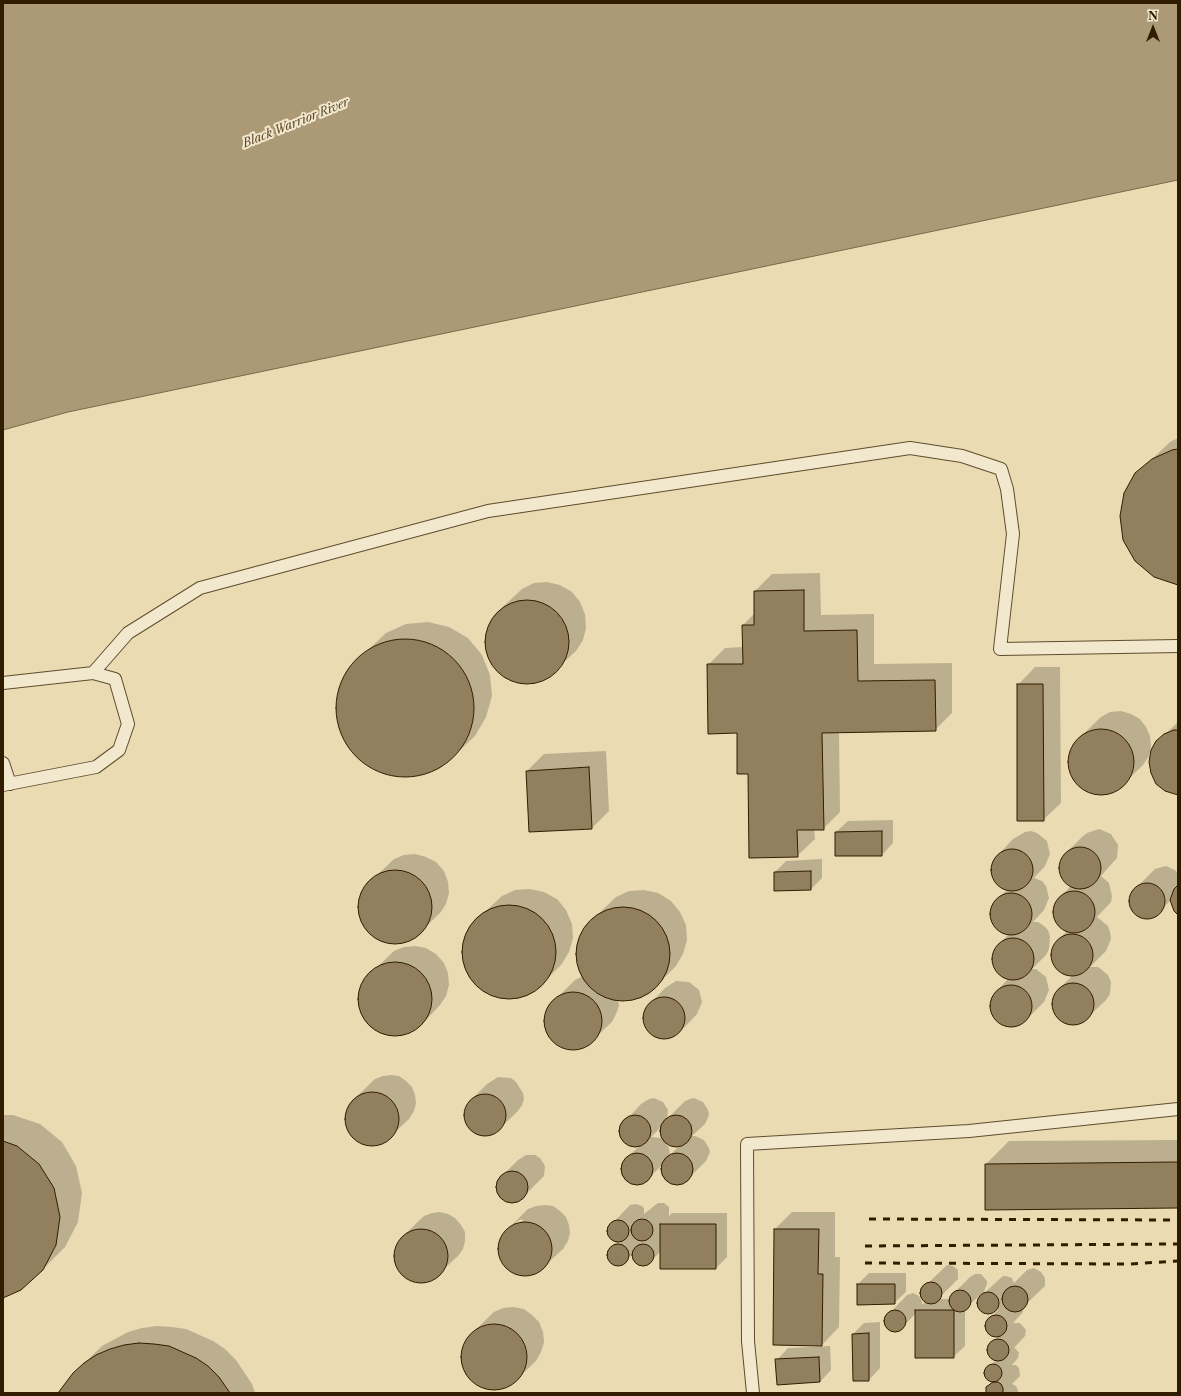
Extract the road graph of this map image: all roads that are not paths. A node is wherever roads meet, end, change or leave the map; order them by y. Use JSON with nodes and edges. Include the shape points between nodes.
{"nodes":[{"id":1,"x":1178,"y":646,"type":"edge"},
{"id":2,"x":93,"y":673,"type":"junction"},
{"id":3,"x":3,"y":683,"type":"edge"},
{"id":4,"x":3,"y":763,"type":"edge"},
{"id":5,"x":6,"y":784,"type":"edge"},
{"id":6,"x":1178,"y":1109,"type":"edge"},
{"id":7,"x":753,"y":1393,"type":"edge"}],
"edges":[{"from":1,"to":2,"type":"lane","via":[[1000,650],[1013,534],[1007,489],[1001,469],[962,456],[910,448],[488,511],[200,588],[128,632]]},
{"from":2,"to":3,"type":"lane"},
{"from":2,"to":5,"type":"lane","via":[[116,679],[128,724],[119,750],[96,767]]},
{"from":4,"to":5,"type":"lane"},
{"from":6,"to":7,"type":"lane","via":[[969,1131],[747,1144],[748,1341]]}]}
